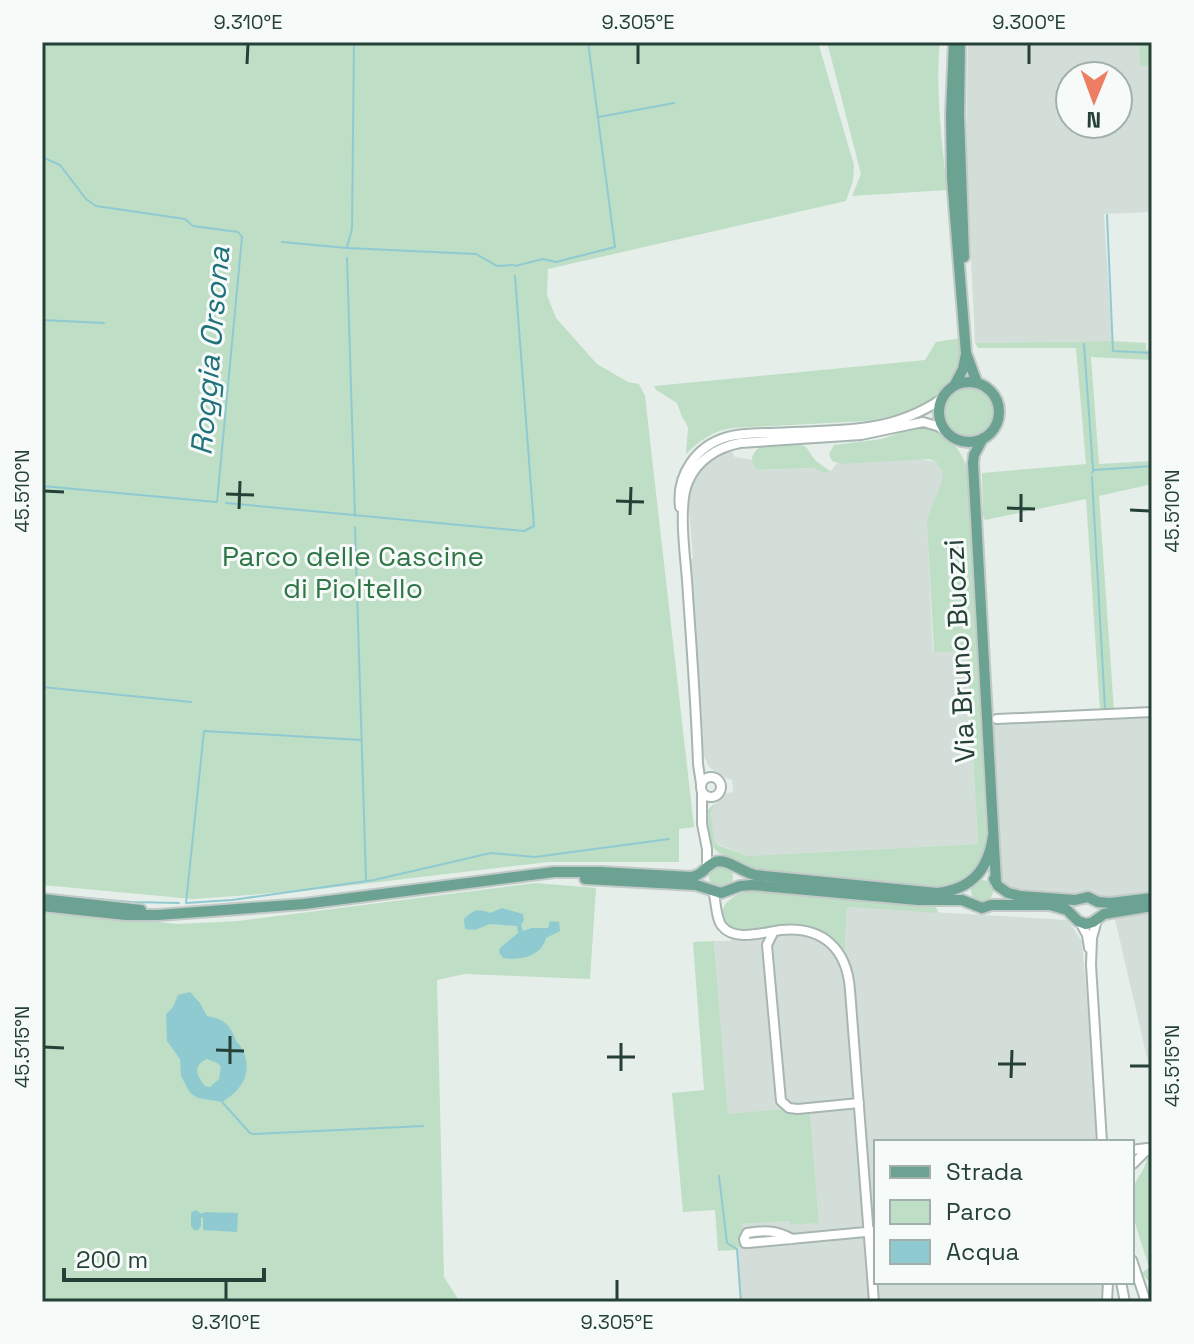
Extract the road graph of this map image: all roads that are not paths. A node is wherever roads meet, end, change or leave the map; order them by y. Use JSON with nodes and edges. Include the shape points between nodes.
{"nodes":[{"id":1,"x":957,"y":42,"type":"edge"},
{"id":2,"x":966,"y":353,"type":"junction"},
{"id":3,"x":977,"y":383,"type":"junction"},
{"id":4,"x":954,"y":386,"type":"junction"},
{"id":5,"x":943,"y":398,"type":"junction"},
{"id":6,"x":947,"y":431,"type":"junction"},
{"id":7,"x":983,"y":438,"type":"junction"},
{"id":8,"x":958,"y":439,"type":"junction"},
{"id":9,"x":973,"y":463,"type":"junction"},
{"id":10,"x":684,"y":533,"type":"junction"},
{"id":11,"x":1152,"y":712,"type":"edge"},
{"id":12,"x":997,"y":719,"type":"dead end"},
{"id":13,"x":698,"y":754,"type":"junction"},
{"id":14,"x":714,"y":776,"type":"junction"},
{"id":15,"x":702,"y":788,"type":"junction"},
{"id":16,"x":714,"y":797,"type":"junction"},
{"id":17,"x":701,"y":819,"type":"junction"},
{"id":18,"x":993,"y":836,"type":"junction"},
{"id":19,"x":705,"y":841,"type":"junction"},
{"id":20,"x":728,"y":863,"type":"junction"},
{"id":21,"x":707,"y":870,"type":"junction"},
{"id":22,"x":535,"y":875,"type":"junction"},
{"id":23,"x":977,"y":875,"type":"junction"},
{"id":24,"x":967,"y":884,"type":"junction"},
{"id":25,"x":997,"y":884,"type":"junction"},
{"id":26,"x":712,"y":890,"type":"junction"},
{"id":27,"x":730,"y":890,"type":"junction"},
{"id":28,"x":1152,"y":898,"type":"edge"},
{"id":29,"x":42,"y":899,"type":"edge"},
{"id":30,"x":1079,"y":899,"type":"junction"},
{"id":31,"x":1098,"y":902,"type":"junction"},
{"id":32,"x":970,"y":903,"type":"junction"},
{"id":33,"x":991,"y":905,"type":"junction"},
{"id":34,"x":42,"y":906,"type":"edge"},
{"id":35,"x":1152,"y":906,"type":"edge"},
{"id":36,"x":718,"y":911,"type":"junction"},
{"id":37,"x":175,"y":914,"type":"junction"},
{"id":38,"x":1077,"y":918,"type":"junction"},
{"id":39,"x":1098,"y":918,"type":"junction"},
{"id":40,"x":773,"y":933,"type":"junction"},
{"id":41,"x":1091,"y":957,"type":"junction"},
{"id":42,"x":859,"y":1103,"type":"junction"},
{"id":43,"x":1104,"y":1139,"type":"edge"},
{"id":44,"x":1152,"y":1148,"type":"edge"},
{"id":45,"x":1134,"y":1160,"type":"edge"},
{"id":46,"x":872,"y":1231,"type":"edge"},
{"id":47,"x":792,"y":1239,"type":"junction"},
{"id":48,"x":1134,"y":1264,"type":"edge"},
{"id":49,"x":1148,"y":1290,"type":"edge"},
{"id":50,"x":874,"y":1302,"type":"edge"},
{"id":51,"x":1146,"y":1302,"type":"edge"}],
"edges":[{"from":1,"to":2,"type":"main road"},
{"from":2,"to":3,"type":"main road"},
{"from":2,"to":4,"type":"main road"},
{"from":3,"to":4,"type":"main road"},
{"from":3,"to":7,"type":"main road","via":[[993,394],[999,408],[997,423]]},
{"from":4,"to":5,"type":"main road"},
{"from":5,"to":6,"type":"main road","via":[[940,414]]},
{"from":5,"to":10,"type":"street","via":[[922,412],[873,427],[718,440],[698,453],[681,482]]},
{"from":6,"to":8,"type":"main road"},
{"from":6,"to":10,"type":"street","via":[[923,422],[861,435],[731,444],[705,458],[689,480]]},
{"from":7,"to":8,"type":"main road"},
{"from":7,"to":9,"type":"main road","name":"Via Bruno Buozzi"},
{"from":8,"to":9,"type":"main road","name":"Via Bruno Buozzi"},
{"from":9,"to":18,"type":"main road","name":"Via Bruno Buozzi"},
{"from":10,"to":13,"type":"street"},
{"from":11,"to":12,"type":"street"},
{"from":13,"to":14,"type":"street","via":[[705,771]]},
{"from":13,"to":15,"type":"street"},
{"from":14,"to":15,"type":"street","via":[[705,778]]},
{"from":14,"to":16,"type":"street","via":[[722,787]]},
{"from":15,"to":16,"type":"street"},
{"from":15,"to":17,"type":"street"},
{"from":16,"to":17,"type":"street","via":[[704,806]]},
{"from":17,"to":19,"type":"street"},
{"from":18,"to":23,"type":"main road","name":"Via Bruno Buozzi","via":[[989,858]]},
{"from":18,"to":25,"type":"main road","name":"Via Bruno Buozzi"},
{"from":19,"to":20,"type":"street"},
{"from":19,"to":21,"type":"street"},
{"from":20,"to":21,"type":"main road","via":[[713,863]]},
{"from":20,"to":24,"type":"main road","via":[[755,875],[927,893]]},
{"from":20,"to":27,"type":"main road","via":[[737,878]]},
{"from":21,"to":22,"type":"main road","via":[[687,877]]},
{"from":21,"to":26,"type":"main road"},
{"from":22,"to":26,"type":"main road"},
{"from":22,"to":37,"type":"main road"},
{"from":23,"to":24,"type":"main road"},
{"from":23,"to":25,"type":"main road","via":[[987,875]]},
{"from":24,"to":32,"type":"main road"},
{"from":25,"to":30,"type":"main road","via":[[1020,896]]},
{"from":25,"to":33,"type":"main road"},
{"from":26,"to":27,"type":"main road"},
{"from":26,"to":36,"type":"street"},
{"from":27,"to":32,"type":"main road","via":[[752,885]]},
{"from":27,"to":36,"type":"street"},
{"from":28,"to":31,"type":"main road"},
{"from":29,"to":37,"type":"main road"},
{"from":30,"to":31,"type":"main road"},
{"from":30,"to":38,"type":"main road"},
{"from":31,"to":39,"type":"main road"},
{"from":32,"to":33,"type":"main road","via":[[979,908]]},
{"from":33,"to":38,"type":"main road","via":[[1050,905]]},
{"from":34,"to":37,"type":"main road"},
{"from":35,"to":39,"type":"main road"},
{"from":36,"to":40,"type":"street","via":[[721,925],[733,934]]},
{"from":38,"to":39,"type":"main road","via":[[1090,924]]},
{"from":38,"to":41,"type":"street"},
{"from":39,"to":41,"type":"street"},
{"from":40,"to":42,"type":"street","via":[[814,933],[843,959],[850,983]]},
{"from":40,"to":42,"type":"street","via":[[767,949],[782,1102],[798,1109]]},
{"from":41,"to":43,"type":"street"},
{"from":42,"to":46,"type":"street"},
{"from":44,"to":45,"type":"street"},
{"from":46,"to":47,"type":"street"},
{"from":46,"to":50,"type":"street"},
{"from":47,"to":47,"type":"street","via":[[771,1231],[745,1234],[744,1242]]},
{"from":48,"to":49,"type":"street"},
{"from":49,"to":51,"type":"street"}]}
